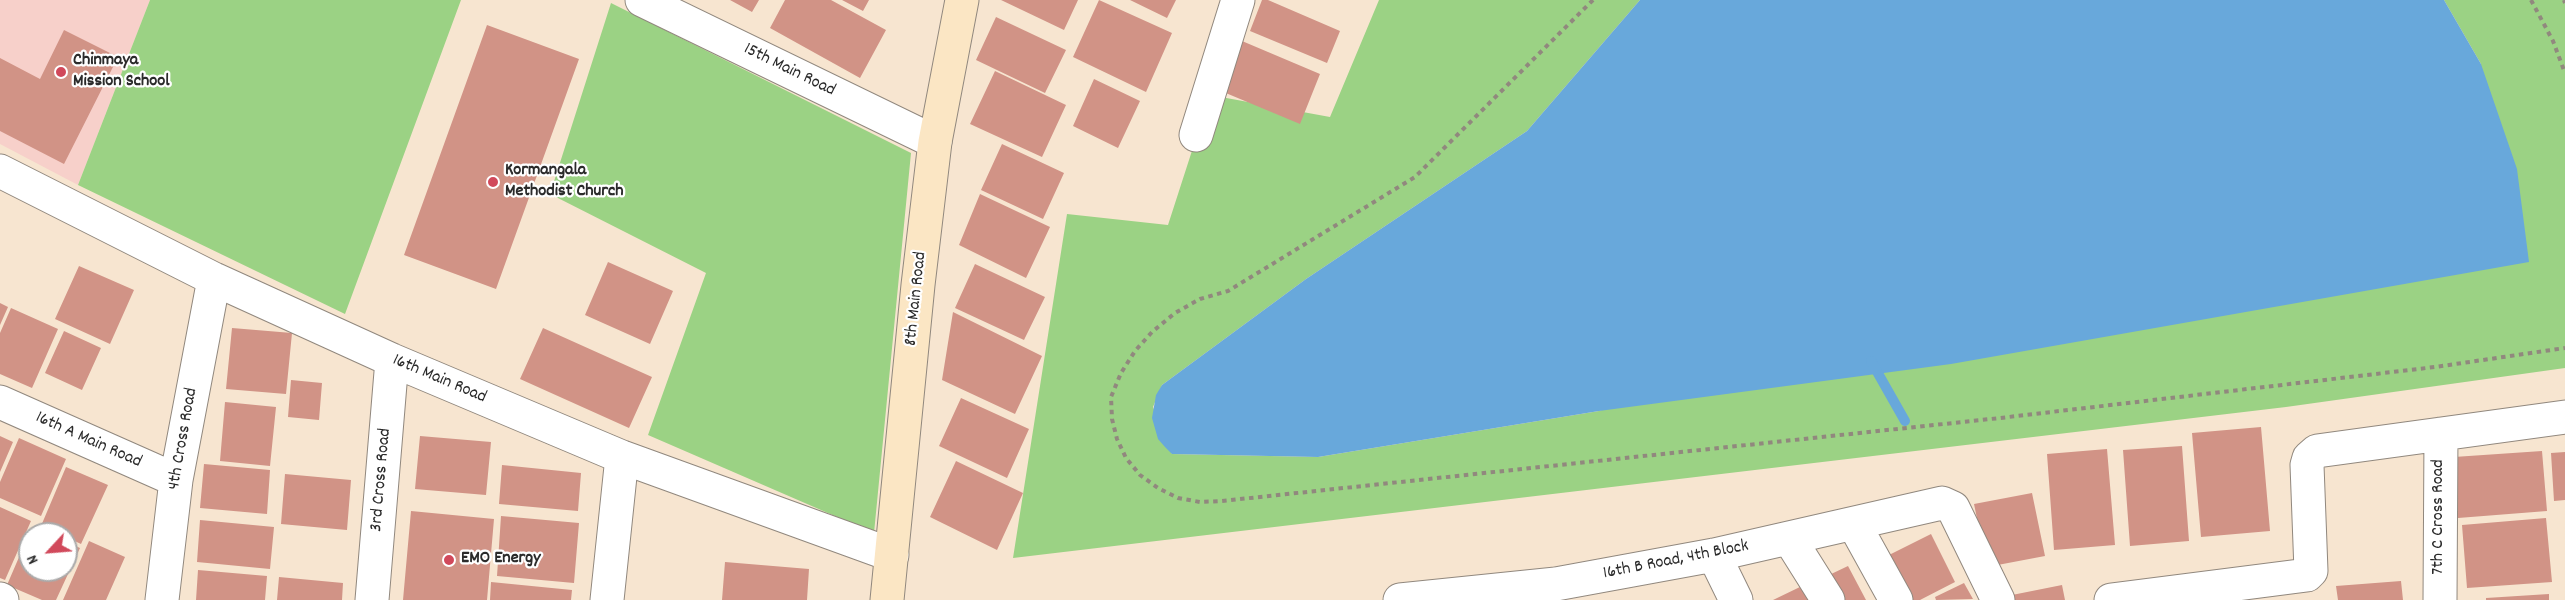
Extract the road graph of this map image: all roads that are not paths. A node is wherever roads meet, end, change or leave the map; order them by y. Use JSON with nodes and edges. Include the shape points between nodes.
{"nodes":[{"id":1,"x":643,"y":0,"type":"edge"},
{"id":2,"x":962,"y":0,"type":"edge"},
{"id":3,"x":1238,"y":0,"type":"edge"},
{"id":4,"x":1196,"y":135,"type":"dead end"},
{"id":5,"x":935,"y":142,"type":"junction"},
{"id":6,"x":0,"y":171,"type":"edge"},
{"id":7,"x":214,"y":279,"type":"junction"},
{"id":8,"x":392,"y":360,"type":"junction"},
{"id":9,"x":0,"y":402,"type":"edge"},
{"id":10,"x":2565,"y":417,"type":"edge"},
{"id":11,"x":2441,"y":434,"type":"junction"},
{"id":12,"x":622,"y":457,"type":"junction"},
{"id":13,"x":176,"y":480,"type":"junction"},
{"id":14,"x":1854,"y":524,"type":"junction"},
{"id":15,"x":1789,"y":538,"type":"junction"},
{"id":16,"x":892,"y":555,"type":"junction"},
{"id":17,"x":1714,"y":555,"type":"junction"},
{"id":18,"x":1560,"y":592,"type":"edge"},
{"id":19,"x":162,"y":600,"type":"edge"},
{"id":20,"x":372,"y":600,"type":"edge"},
{"id":21,"x":607,"y":600,"type":"edge"},
{"id":22,"x":886,"y":600,"type":"edge"},
{"id":23,"x":1400,"y":600,"type":"edge"},
{"id":24,"x":1736,"y":600,"type":"edge"},
{"id":25,"x":1828,"y":600,"type":"edge"},
{"id":26,"x":1896,"y":600,"type":"edge"},
{"id":27,"x":1998,"y":600,"type":"edge"},
{"id":28,"x":2111,"y":600,"type":"edge"},
{"id":29,"x":2440,"y":600,"type":"edge"}],
"edges":[{"from":1,"to":5,"type":"street","name":"15th Main Road"},
{"from":2,"to":5,"type":"street","name":"8th Main Road"},
{"from":3,"to":4,"type":"street"},
{"from":5,"to":16,"type":"street","name":"8th Main Road"},
{"from":6,"to":7,"type":"street","name":"16th Main Road"},
{"from":7,"to":8,"type":"street","name":"16th Main Road"},
{"from":7,"to":13,"type":"street","name":"4th Cross Road"},
{"from":8,"to":12,"type":"street","name":"16th Main Road"},
{"from":8,"to":20,"type":"street","name":"3rd Cross Road"},
{"from":9,"to":13,"type":"street","name":"16th A Main Road"},
{"from":10,"to":11,"type":"street"},
{"from":11,"to":28,"type":"street","via":[[2317,451],[2309,458],[2311,571],[2307,575]]},
{"from":11,"to":29,"type":"street","name":"7th C Cross Road"},
{"from":12,"to":16,"type":"street","name":"16th Main Road"},
{"from":12,"to":21,"type":"street"},
{"from":13,"to":19,"type":"street","name":"4th Cross Road"},
{"from":14,"to":15,"type":"street","name":"16th B Road, 4th Block"},
{"from":14,"to":26,"type":"street"},
{"from":14,"to":27,"type":"street","name":"16th B Road, 4th Block","via":[[1942,503],[1949,505]]},
{"from":15,"to":17,"type":"street","name":"16th B Road, 4th Block"},
{"from":15,"to":25,"type":"street"},
{"from":16,"to":22,"type":"street","name":"8th Main Road"},
{"from":17,"to":18,"type":"street","name":"16th B Road, 4th Block"},
{"from":17,"to":24,"type":"street"},
{"from":18,"to":23,"type":"street","name":"16th B Road, 4th Block"}]}
